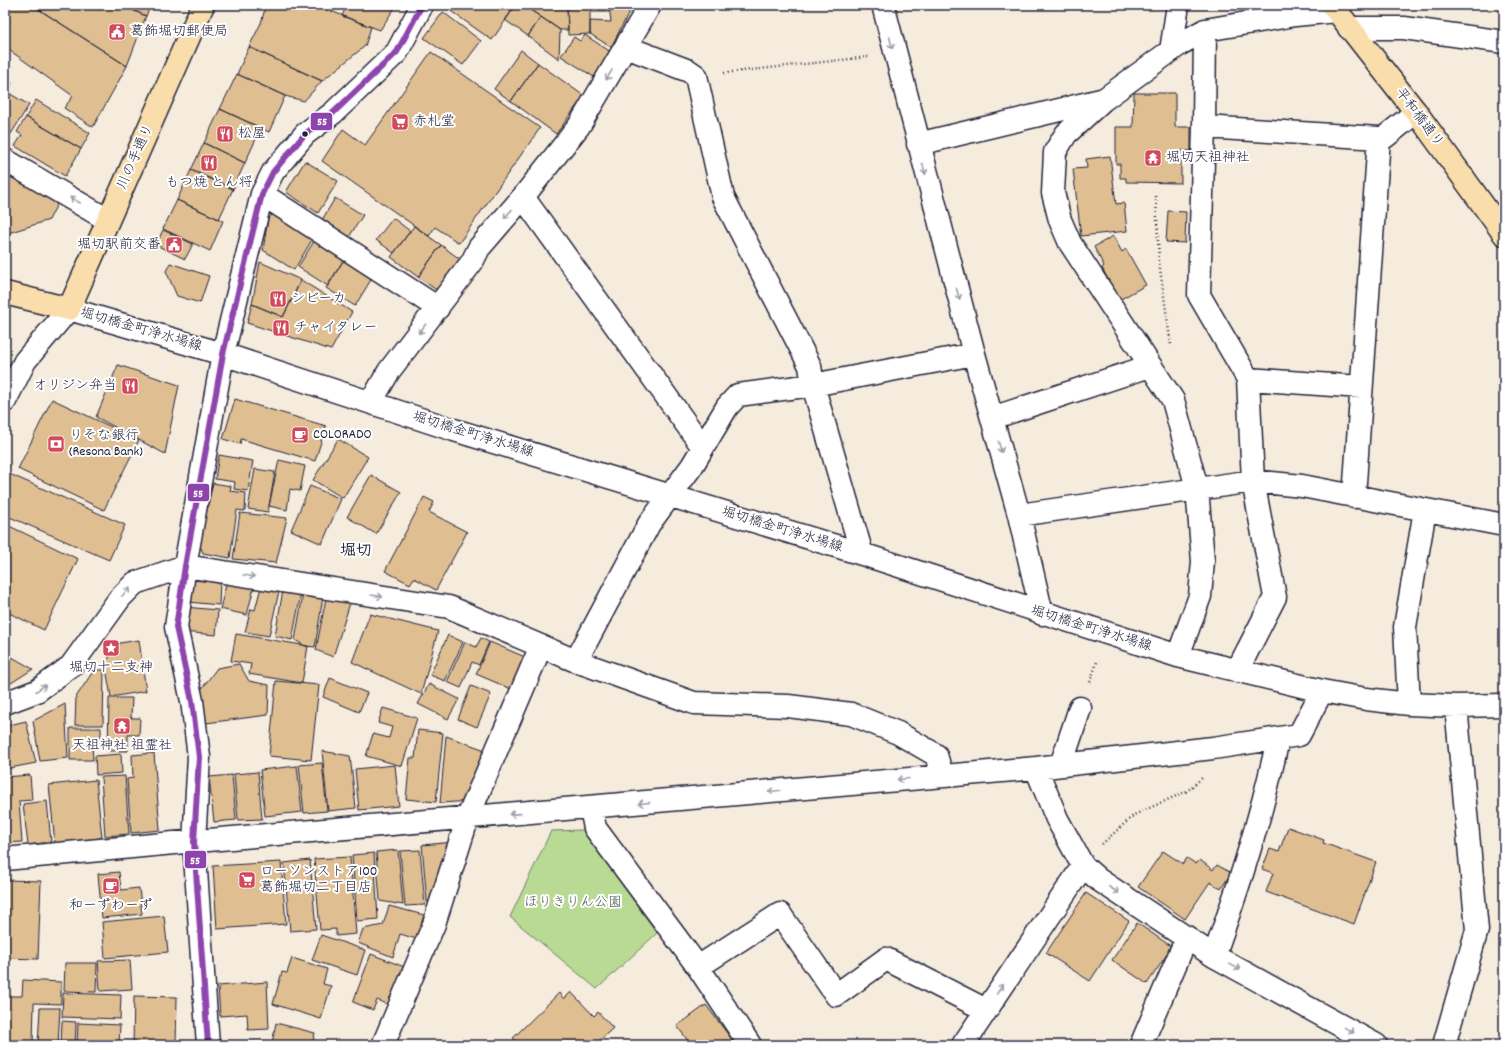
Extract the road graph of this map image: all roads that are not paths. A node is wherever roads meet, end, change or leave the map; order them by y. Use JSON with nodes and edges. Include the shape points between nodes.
{"nodes":[{"id":1,"x":203,"y":5,"type":"edge"},
{"id":2,"x":422,"y":5,"type":"edge"},
{"id":3,"x":650,"y":5,"type":"edge"},
{"id":4,"x":883,"y":5,"type":"edge"},
{"id":5,"x":1178,"y":5,"type":"edge"},
{"id":6,"x":1334,"y":8,"type":"edge"},
{"id":7,"x":1349,"y":28,"type":"junction"},
{"id":8,"x":1205,"y":30,"type":"junction"},
{"id":9,"x":1504,"y":42,"type":"edge"},
{"id":10,"x":626,"y":47,"type":"junction"},
{"id":11,"x":1171,"y":51,"type":"junction"},
{"id":12,"x":1103,"y":100,"type":"junction"},
{"id":13,"x":1416,"y":112,"type":"junction"},
{"id":14,"x":1204,"y":127,"type":"junction"},
{"id":15,"x":1379,"y":138,"type":"junction"},
{"id":16,"x":918,"y":144,"type":"junction"},
{"id":17,"x":5,"y":160,"type":"edge"},
{"id":18,"x":262,"y":194,"type":"junction"},
{"id":19,"x":523,"y":197,"type":"junction"},
{"id":20,"x":108,"y":220,"type":"junction"},
{"id":21,"x":1504,"y":234,"type":"edge"},
{"id":22,"x":5,"y":293,"type":"edge"},
{"id":23,"x":438,"y":308,"type":"junction"},
{"id":24,"x":69,"y":309,"type":"junction"},
{"id":25,"x":223,"y":354,"type":"junction"},
{"id":26,"x":974,"y":354,"type":"junction"},
{"id":27,"x":1150,"y":366,"type":"junction"},
{"id":28,"x":1248,"y":379,"type":"junction"},
{"id":29,"x":813,"y":385,"type":"junction"},
{"id":30,"x":1361,"y":387,"type":"junction"},
{"id":31,"x":5,"y":401,"type":"edge"},
{"id":32,"x":371,"y":402,"type":"junction"},
{"id":33,"x":992,"y":418,"type":"junction"},
{"id":34,"x":702,"y":446,"type":"junction"},
{"id":35,"x":1252,"y":481,"type":"junction"},
{"id":36,"x":1197,"y":488,"type":"junction"},
{"id":37,"x":671,"y":495,"type":"junction"},
{"id":38,"x":1354,"y":497,"type":"junction"},
{"id":39,"x":1425,"y":510,"type":"junction"},
{"id":40,"x":1019,"y":515,"type":"junction"},
{"id":41,"x":1504,"y":525,"type":"edge"},
{"id":42,"x":862,"y":554,"type":"junction"},
{"id":43,"x":184,"y":566,"type":"junction"},
{"id":44,"x":1042,"y":614,"type":"junction"},
{"id":45,"x":541,"y":646,"type":"junction"},
{"id":46,"x":1178,"y":656,"type":"junction"},
{"id":47,"x":576,"y":661,"type":"junction"},
{"id":48,"x":1237,"y":671,"type":"junction"},
{"id":49,"x":1322,"y":691,"type":"junction"},
{"id":50,"x":5,"y":703,"type":"edge"},
{"id":51,"x":1409,"y":704,"type":"junction"},
{"id":52,"x":1504,"y":705,"type":"edge"},
{"id":53,"x":1456,"y":706,"type":"junction"},
{"id":54,"x":1080,"y":708,"type":"dead end"},
{"id":55,"x":1278,"y":739,"type":"junction"},
{"id":56,"x":1061,"y":765,"type":"junction"},
{"id":57,"x":1036,"y":768,"type":"junction"},
{"id":58,"x":942,"y":775,"type":"junction"},
{"id":59,"x":591,"y":808,"type":"junction"},
{"id":60,"x":468,"y":818,"type":"junction"},
{"id":61,"x":194,"y":842,"type":"junction"},
{"id":62,"x":5,"y":859,"type":"edge"},
{"id":63,"x":1083,"y":866,"type":"junction"},
{"id":64,"x":1187,"y":937,"type":"junction"},
{"id":65,"x":1214,"y":956,"type":"junction"},
{"id":66,"x":698,"y":967,"type":"junction"},
{"id":67,"x":986,"y":1010,"type":"junction"},
{"id":68,"x":208,"y":1045,"type":"edge"},
{"id":69,"x":383,"y":1045,"type":"edge"},
{"id":70,"x":750,"y":1045,"type":"edge"},
{"id":71,"x":963,"y":1045,"type":"edge"},
{"id":72,"x":1141,"y":1045,"type":"edge"},
{"id":73,"x":1376,"y":1045,"type":"edge"},
{"id":74,"x":1444,"y":1045,"type":"edge"}],
"edges":[{"from":1,"to":20,"type":"main road","name":"川の手通り"},
{"from":2,"to":18,"type":"street","via":[[397,52],[333,113],[305,134],[273,172]]},
{"from":3,"to":10,"type":"street"},
{"from":4,"to":16,"type":"street","one_way":true},
{"from":5,"to":11,"type":"street"},
{"from":6,"to":7,"type":"main road","name":"平和橋通り"},
{"from":6,"to":8,"type":"street"},
{"from":7,"to":9,"type":"street","via":[[1404,28]]},
{"from":7,"to":13,"type":"main road","name":"平和橋通り"},
{"from":8,"to":11,"type":"street"},
{"from":8,"to":14,"type":"street"},
{"from":10,"to":19,"type":"street","one_way":true,"via":[[579,126]]},
{"from":10,"to":29,"type":"street","via":[[696,76],[723,197],[810,366]]},
{"from":11,"to":12,"type":"street"},
{"from":12,"to":16,"type":"street"},
{"from":12,"to":27,"type":"street","via":[[1066,134],[1055,152],[1053,193],[1060,220],[1070,243]]},
{"from":13,"to":15,"type":"street","via":[[1385,137]]},
{"from":13,"to":21,"type":"main road","name":"平和橋通り"},
{"from":14,"to":15,"type":"street"},
{"from":14,"to":28,"type":"street","via":[[1199,295]]},
{"from":15,"to":30,"type":"street"},
{"from":16,"to":26,"type":"street","one_way":true},
{"from":20,"to":17,"type":"street","one_way":true},
{"from":18,"to":23,"type":"street"},
{"from":18,"to":25,"type":"street"},
{"from":19,"to":23,"type":"street","one_way":true,"via":[[479,248],[472,262]]},
{"from":19,"to":34,"type":"street"},
{"from":20,"to":24,"type":"main road","name":"川の手通り"},
{"from":22,"to":24,"type":"main road"},
{"from":23,"to":32,"type":"street","one_way":true,"via":[[389,371]]},
{"from":24,"to":25,"type":"street","name":"堀切橋金町浄水場線"},
{"from":24,"to":31,"type":"street","via":[[25,361]]},
{"from":25,"to":32,"type":"street","name":"堀切橋金町浄水場線"},
{"from":25,"to":43,"type":"street"},
{"from":26,"to":29,"type":"street"},
{"from":26,"to":33,"type":"street"},
{"from":27,"to":33,"type":"street"},
{"from":27,"to":36,"type":"street","via":[[1173,400]]},
{"from":28,"to":30,"type":"street"},
{"from":28,"to":35,"type":"street"},
{"from":29,"to":34,"type":"street","via":[[738,395],[727,407]]},
{"from":29,"to":42,"type":"street"},
{"from":30,"to":38,"type":"street"},
{"from":32,"to":37,"type":"street","name":"堀切橋金町浄水場線","via":[[454,430]]},
{"from":33,"to":40,"type":"street","one_way":true},
{"from":34,"to":37,"type":"street","via":[[692,466]]},
{"from":35,"to":36,"type":"street"},
{"from":35,"to":38,"type":"street","via":[[1302,486]]},
{"from":35,"to":48,"type":"street","via":[[1275,597]]},
{"from":36,"to":40,"type":"street"},
{"from":36,"to":46,"type":"street","via":[[1204,561],[1200,596]]},
{"from":37,"to":42,"type":"street","name":"堀切橋金町浄水場線"},
{"from":37,"to":47,"type":"street","via":[[642,536]]},
{"from":38,"to":39,"type":"street"},
{"from":39,"to":41,"type":"street"},
{"from":39,"to":51,"type":"street","via":[[1405,627]]},
{"from":40,"to":44,"type":"street"},
{"from":42,"to":44,"type":"street","name":"堀切橋金町浄水場線"},
{"from":43,"to":45,"type":"street","one_way":true,"via":[[449,607]]},
{"from":50,"to":43,"type":"street","one_way":true,"via":[[37,691],[71,666],[120,598],[136,583]]},
{"from":43,"to":61,"type":"street","via":[[176,627],[192,702],[199,757]]},
{"from":44,"to":46,"type":"street","name":"堀切橋金町浄水場線"},
{"from":45,"to":47,"type":"street"},
{"from":45,"to":60,"type":"street"},
{"from":46,"to":48,"type":"street","name":"堀切橋金町浄水場線"},
{"from":47,"to":58,"type":"street","via":[[694,703],[788,706],[851,714],[898,733],[936,755]]},
{"from":48,"to":49,"type":"street","name":"堀切橋金町浄水場線"},
{"from":49,"to":51,"type":"street","name":"堀切橋金町浄水場線"},
{"from":49,"to":55,"type":"street","via":[[1299,735]]},
{"from":51,"to":53,"type":"street","name":"堀切橋金町浄水場線"},
{"from":52,"to":53,"type":"street","name":"堀切橋金町浄水場線"},
{"from":53,"to":74,"type":"street","via":[[1477,930]]},
{"from":54,"to":56,"type":"street"},
{"from":55,"to":56,"type":"street"},
{"from":55,"to":65,"type":"street","via":[[1268,790],[1247,863]]},
{"from":56,"to":57,"type":"street"},
{"from":57,"to":58,"type":"street"},
{"from":57,"to":63,"type":"street","via":[[1057,819]]},
{"from":58,"to":59,"type":"street","one_way":true},
{"from":59,"to":60,"type":"street","one_way":true},
{"from":59,"to":66,"type":"street","via":[[595,828]]},
{"from":60,"to":61,"type":"street"},
{"from":60,"to":69,"type":"street","via":[[434,924]]},
{"from":61,"to":62,"type":"street"},
{"from":61,"to":68,"type":"street"},
{"from":63,"to":64,"type":"street","one_way":true,"via":[[1099,880]]},
{"from":67,"to":63,"type":"street","one_way":true},
{"from":64,"to":65,"type":"street"},
{"from":64,"to":72,"type":"street"},
{"from":65,"to":73,"type":"street","one_way":true},
{"from":66,"to":67,"type":"street","via":[[780,914],[836,995],[886,959]]},
{"from":66,"to":70,"type":"street"},
{"from":67,"to":71,"type":"street"}]}
